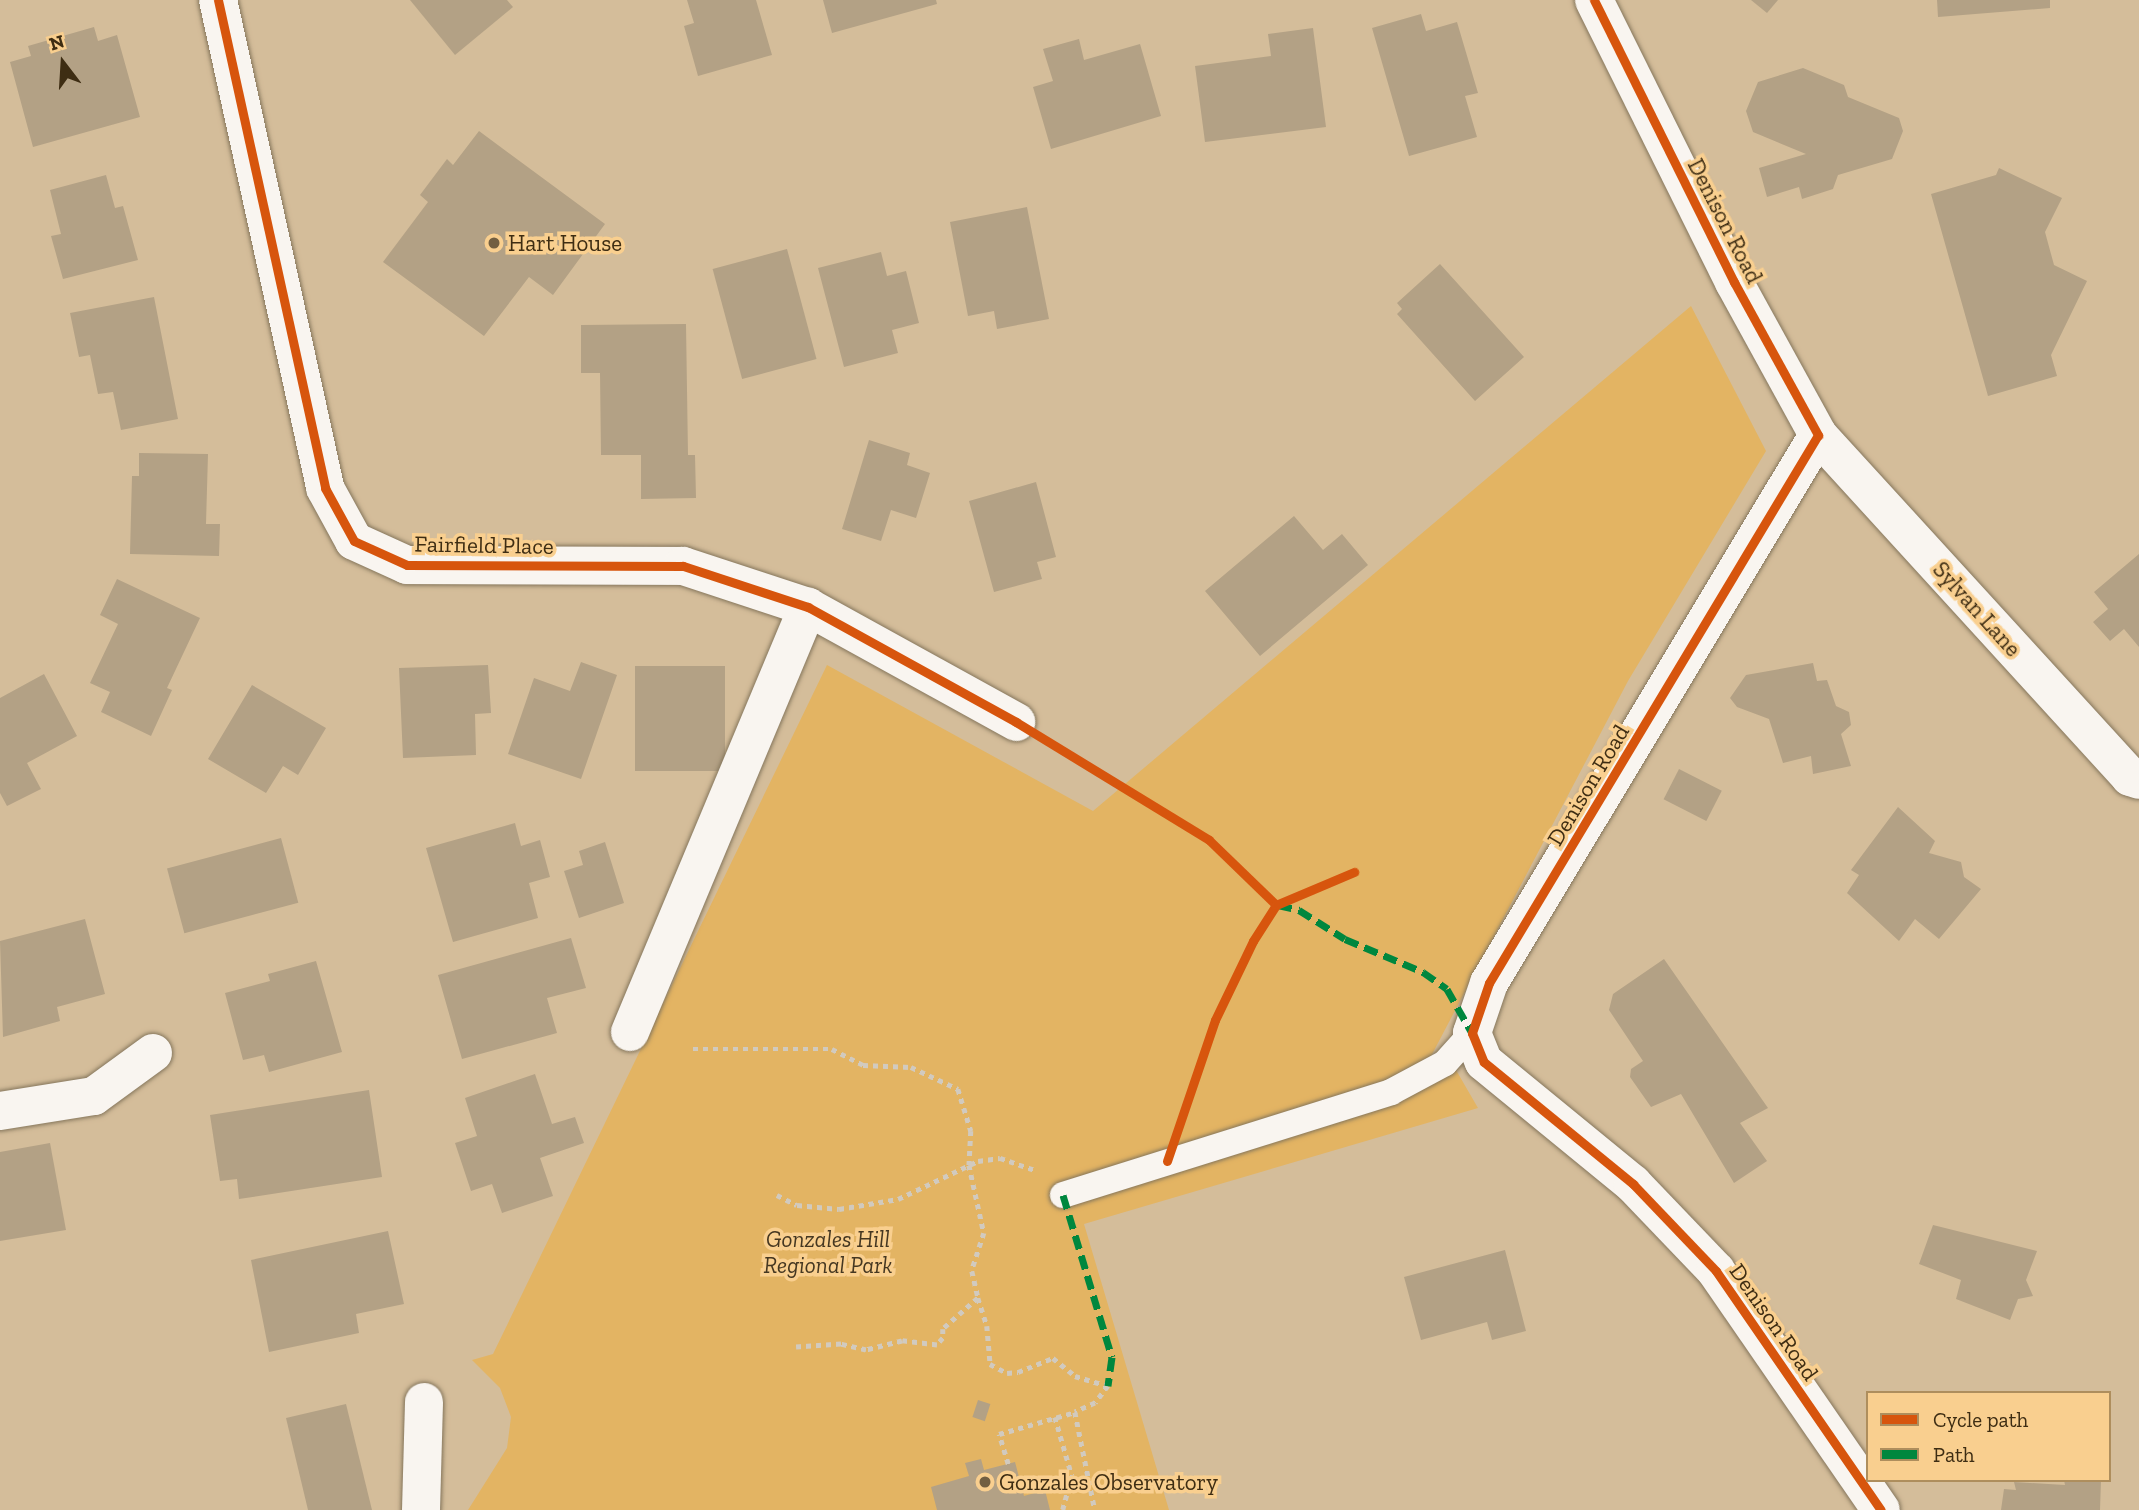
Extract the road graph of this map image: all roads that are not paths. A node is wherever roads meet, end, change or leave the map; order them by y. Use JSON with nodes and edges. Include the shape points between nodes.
{"nodes":[{"id":1,"x":218,"y":0,"type":"edge"},
{"id":2,"x":1594,"y":0,"type":"edge"},
{"id":3,"x":1818,"y":435,"type":"junction"},
{"id":4,"x":808,"y":607,"type":"junction"},
{"id":5,"x":1016,"y":722,"type":"dead end"},
{"id":6,"x":2139,"y":780,"type":"edge"},
{"id":7,"x":630,"y":1032,"type":"dead end"},
{"id":8,"x":1472,"y":1033,"type":"junction"},
{"id":9,"x":153,"y":1053,"type":"dead end"},
{"id":10,"x":0,"y":1111,"type":"edge"},
{"id":11,"x":1063,"y":1195,"type":"road end"},
{"id":12,"x":424,"y":1402,"type":"dead end"},
{"id":13,"x":422,"y":1510,"type":"edge"},
{"id":14,"x":1881,"y":1510,"type":"edge"}],
"edges":[{"from":1,"to":4,"type":"street","name":"Fairfield Place","via":[[326,488],[354,541],[407,565],[683,566]]},
{"from":2,"to":3,"type":"street","name":"Denison Road","via":[[1734,282]]},
{"from":3,"to":6,"type":"street","name":"Sylvan Lane","via":[[2130,776]]},
{"from":3,"to":8,"type":"street","name":"Denison Road","via":[[1489,984]]},
{"from":4,"to":5,"type":"street","name":"Fairfield Place"},
{"from":4,"to":7,"type":"street"},
{"from":8,"to":11,"type":"lane","via":[[1445,1063],[1391,1091]]},
{"from":8,"to":14,"type":"street","name":"Denison Road","via":[[1484,1062],[1633,1184],[1716,1271]]},
{"from":9,"to":10,"type":"street","via":[[94,1096]]},
{"from":12,"to":13,"type":"street"}]}
